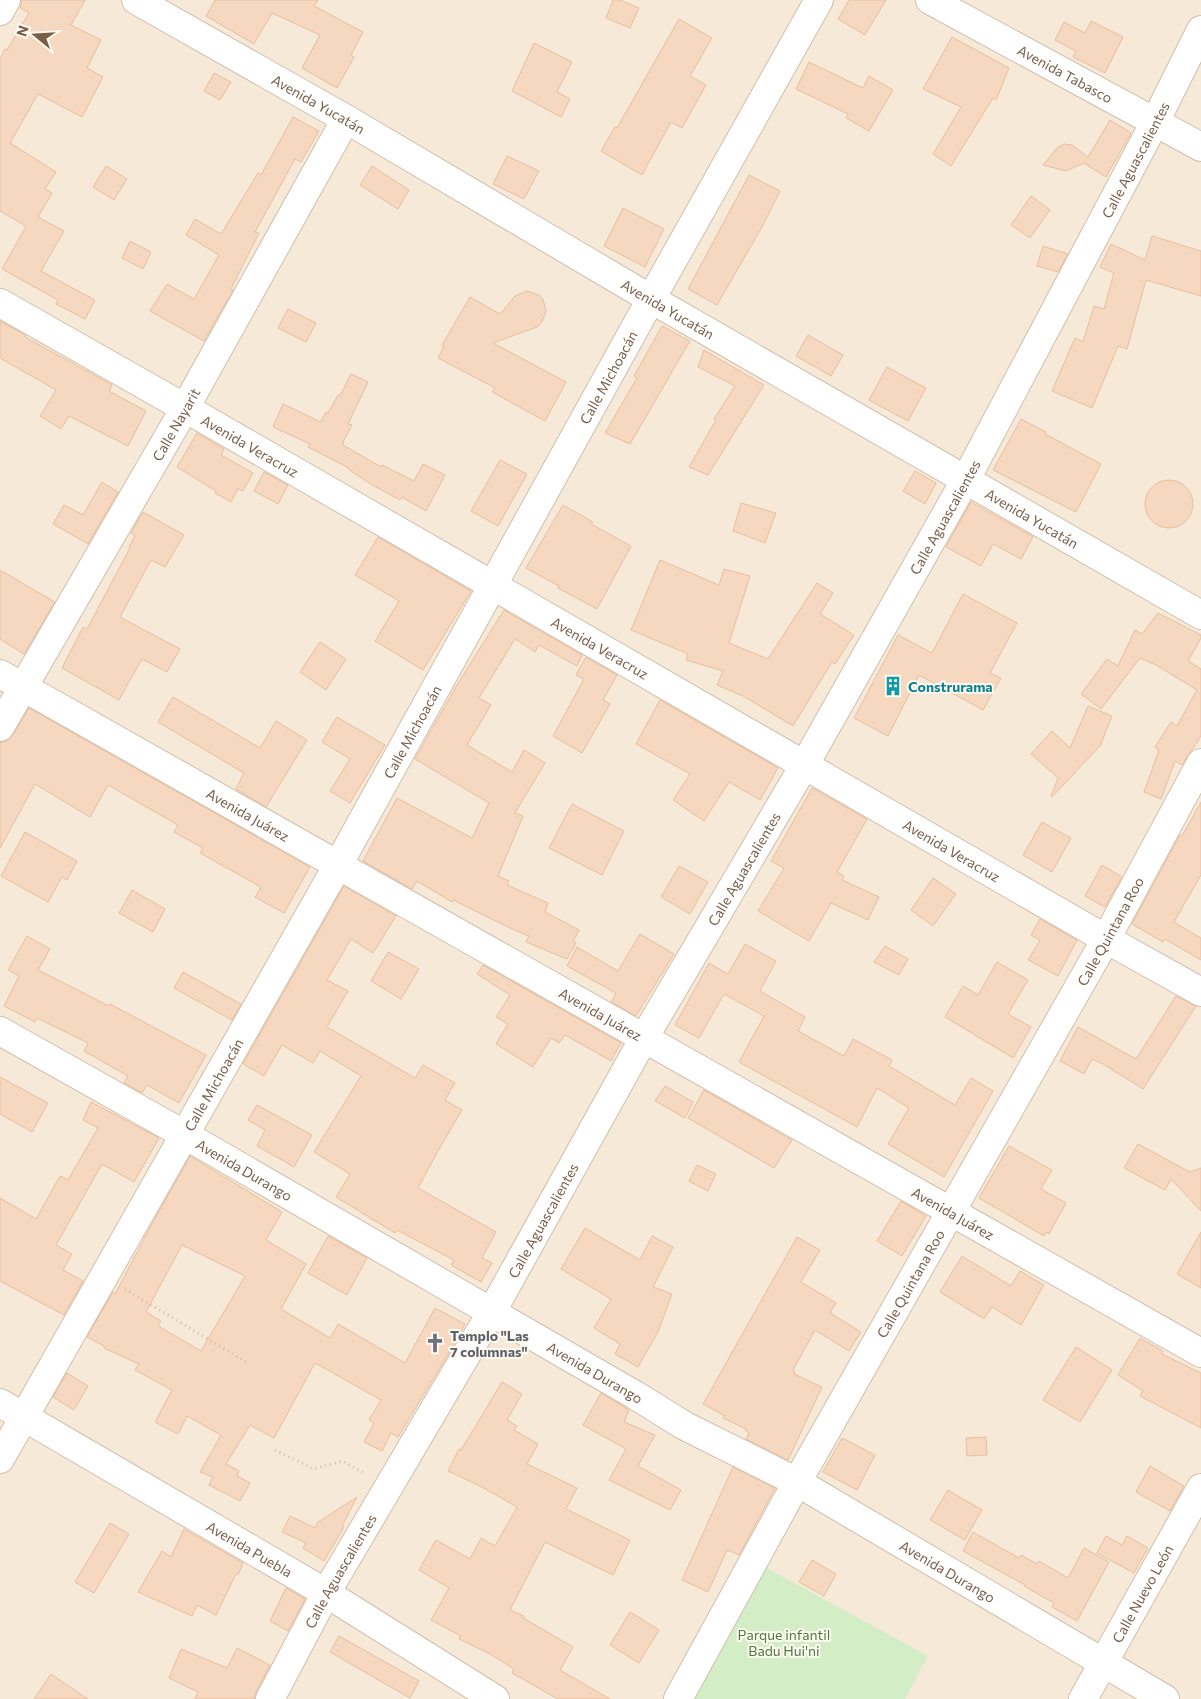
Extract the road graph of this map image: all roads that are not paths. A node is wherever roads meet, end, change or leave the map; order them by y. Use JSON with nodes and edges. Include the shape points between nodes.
{"nodes":[{"id":1,"x":6,"y":0,"type":"edge"},
{"id":2,"x":136,"y":0,"type":"edge"},
{"id":3,"x":819,"y":0,"type":"edge"},
{"id":4,"x":930,"y":0,"type":"edge"},
{"id":5,"x":0,"y":11,"type":"edge"},
{"id":6,"x":1201,"y":30,"type":"edge"},
{"id":7,"x":346,"y":119,"type":"junction"},
{"id":8,"x":1155,"y":122,"type":"junction"},
{"id":9,"x":1201,"y":147,"type":"edge"},
{"id":10,"x":651,"y":299,"type":"junction"},
{"id":11,"x":0,"y":303,"type":"edge"},
{"id":12,"x":185,"y":408,"type":"junction"},
{"id":13,"x":966,"y":479,"type":"junction"},
{"id":14,"x":493,"y":586,"type":"junction"},
{"id":15,"x":1201,"y":615,"type":"edge"},
{"id":16,"x":11,"y":681,"type":"edge"},
{"id":17,"x":0,"y":727,"type":"edge"},
{"id":18,"x":1201,"y":763,"type":"edge"},
{"id":19,"x":805,"y":764,"type":"junction"},
{"id":20,"x":338,"y":865,"type":"junction"},
{"id":21,"x":1106,"y":939,"type":"junction"},
{"id":22,"x":1201,"y":992,"type":"edge"},
{"id":23,"x":0,"y":1031,"type":"edge"},
{"id":24,"x":644,"y":1038,"type":"junction"},
{"id":25,"x":185,"y":1135,"type":"junction"},
{"id":26,"x":950,"y":1211,"type":"junction"},
{"id":27,"x":491,"y":1313,"type":"junction"},
{"id":28,"x":1201,"y":1353,"type":"edge"},
{"id":29,"x":0,"y":1403,"type":"edge"},
{"id":30,"x":25,"y":1417,"type":"junction"},
{"id":31,"x":0,"y":1459,"type":"edge"},
{"id":32,"x":797,"y":1482,"type":"junction"},
{"id":33,"x":1201,"y":1488,"type":"edge"},
{"id":34,"x":326,"y":1593,"type":"junction"},
{"id":35,"x":1103,"y":1663,"type":"junction"},
{"id":36,"x":270,"y":1699,"type":"edge"},
{"id":37,"x":495,"y":1699,"type":"edge"},
{"id":38,"x":678,"y":1699,"type":"edge"},
{"id":39,"x":1083,"y":1699,"type":"edge"},
{"id":40,"x":1164,"y":1699,"type":"edge"}],
"edges":[{"from":1,"to":5,"type":"street"},
{"from":2,"to":7,"type":"street","name":"Avenida Yucatán"},
{"from":3,"to":10,"type":"street","name":"Calle Michoacán"},
{"from":4,"to":8,"type":"street","name":"Avenida Tabasco"},
{"from":6,"to":8,"type":"street","name":"Calle Aguascalientes"},
{"from":7,"to":10,"type":"street","name":"Avenida Yucatán"},
{"from":7,"to":12,"type":"street","name":"Calle Nayarit"},
{"from":8,"to":9,"type":"street","name":"Avenida Tabasco"},
{"from":8,"to":13,"type":"street","name":"Calle Aguascalientes"},
{"from":10,"to":13,"type":"street","name":"Avenida Yucatán"},
{"from":10,"to":14,"type":"street","name":"Calle Michoacán"},
{"from":11,"to":12,"type":"street","name":"Avenida Veracruz"},
{"from":12,"to":14,"type":"street","name":"Avenida Veracruz"},
{"from":12,"to":16,"type":"street","name":"Calle Nayarit"},
{"from":13,"to":15,"type":"street","name":"Avenida Yucatán"},
{"from":13,"to":19,"type":"street","name":"Calle Aguascalientes"},
{"from":14,"to":19,"type":"street","name":"Avenida Veracruz"},
{"from":14,"to":20,"type":"street","name":"Calle Michoacán"},
{"from":16,"to":17,"type":"street","name":"Calle Nayarit"},
{"from":16,"to":20,"type":"street","name":"Avenida Juárez"},
{"from":18,"to":21,"type":"street","name":"Calle Quintana Roo"},
{"from":19,"to":21,"type":"street","name":"Avenida Veracruz"},
{"from":19,"to":24,"type":"street","name":"Calle Aguascalientes"},
{"from":20,"to":24,"type":"street","name":"Avenida Juárez"},
{"from":20,"to":25,"type":"street","name":"Calle Michoacán"},
{"from":21,"to":22,"type":"street","name":"Avenida Veracruz"},
{"from":21,"to":26,"type":"street","name":"Calle Quintana Roo"},
{"from":23,"to":25,"type":"street","name":"Avenida Durango"},
{"from":24,"to":26,"type":"street","name":"Avenida Juárez"},
{"from":24,"to":27,"type":"street","name":"Calle Aguascalientes"},
{"from":25,"to":27,"type":"street","name":"Avenida Durango"},
{"from":25,"to":30,"type":"street","name":"Calle Michoacán"},
{"from":26,"to":28,"type":"street","name":"Avenida Juárez"},
{"from":26,"to":32,"type":"street","name":"Calle Quintana Roo"},
{"from":27,"to":32,"type":"street","name":"Avenida Durango","via":[[684,1426]]},
{"from":27,"to":34,"type":"street","name":"Calle Aguascalientes"},
{"from":29,"to":30,"type":"street","name":"Avenida Puebla"},
{"from":30,"to":31,"type":"street","name":"Calle Michoacán"},
{"from":30,"to":34,"type":"street","name":"Avenida Puebla"},
{"from":32,"to":35,"type":"street","name":"Avenida Durango"},
{"from":32,"to":38,"type":"street","name":"Calle Quintana Roo"},
{"from":33,"to":35,"type":"street","name":"Calle Nuevo León"},
{"from":34,"to":36,"type":"street","name":"Calle Aguascalientes"},
{"from":34,"to":37,"type":"street","name":"Avenida Puebla"},
{"from":35,"to":39,"type":"street","name":"Calle Nuevo León"},
{"from":35,"to":40,"type":"street","name":"Avenida Durango"}]}
